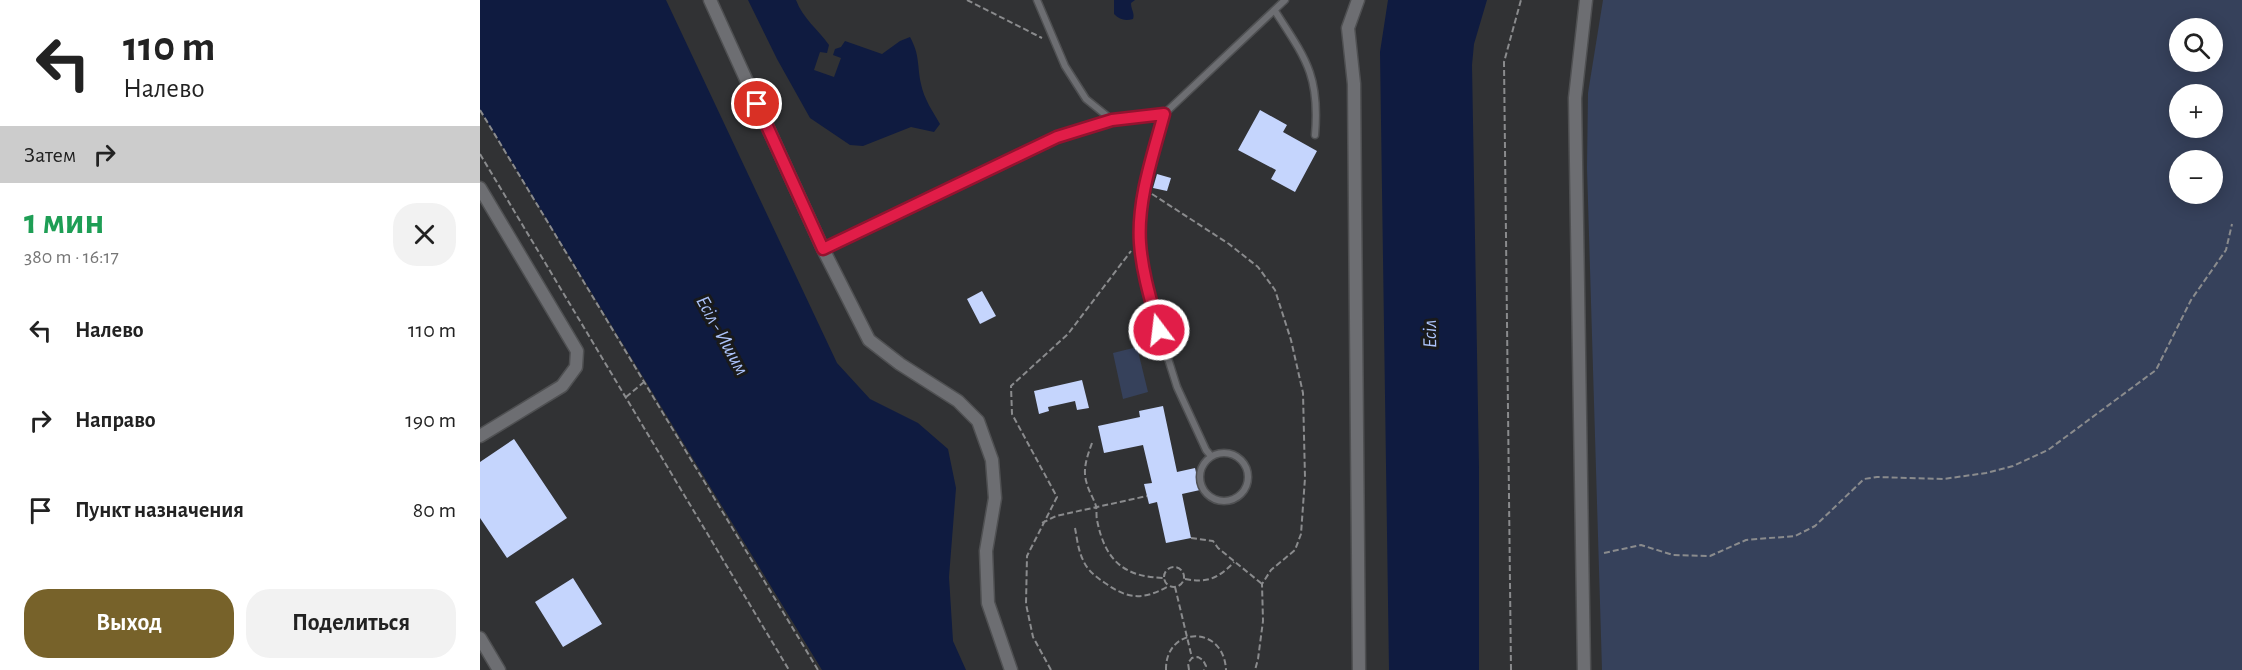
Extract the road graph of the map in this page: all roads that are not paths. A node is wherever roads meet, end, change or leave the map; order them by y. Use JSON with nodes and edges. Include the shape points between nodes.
{"nodes":[{"id":1,"x":710,"y":0,"type":"edge"},
{"id":2,"x":1037,"y":0,"type":"edge"},
{"id":3,"x":1286,"y":0,"type":"edge"},
{"id":4,"x":1358,"y":0,"type":"edge"},
{"id":5,"x":1586,"y":0,"type":"edge"},
{"id":6,"x":1275,"y":11,"type":"junction"},
{"id":7,"x":1164,"y":114,"type":"junction"},
{"id":8,"x":1112,"y":120,"type":"junction"},
{"id":9,"x":1315,"y":135,"type":"dead end"},
{"id":10,"x":480,"y":188,"type":"edge"},
{"id":11,"x":823,"y":249,"type":"junction"},
{"id":12,"x":480,"y":436,"type":"edge"},
{"id":13,"x":1211,"y":456,"type":"junction"},
{"id":14,"x":480,"y":638,"type":"edge"},
{"id":15,"x":499,"y":670,"type":"edge"},
{"id":16,"x":1011,"y":670,"type":"edge"},
{"id":17,"x":1359,"y":670,"type":"edge"},
{"id":18,"x":1584,"y":670,"type":"edge"}],
"edges":[{"from":1,"to":11,"type":"street"},
{"from":2,"to":8,"type":"lane","via":[[1065,66],[1086,99]]},
{"from":3,"to":6,"type":"lane"},
{"from":4,"to":17,"type":"street","via":[[1348,28],[1354,84]]},
{"from":5,"to":18,"type":"street","via":[[1575,98]]},
{"from":6,"to":7,"type":"lane"},
{"from":6,"to":9,"type":"lane","via":[[1311,72],[1317,110]]},
{"from":7,"to":8,"type":"lane"},
{"from":7,"to":13,"type":"lane","via":[[1145,189],[1140,241],[1144,271],[1177,387]]},
{"from":8,"to":11,"type":"lane","via":[[1057,137]]},
{"from":10,"to":12,"type":"street","via":[[577,351],[576,367],[562,386]]},
{"from":11,"to":16,"type":"street","via":[[869,340],[958,401],[978,421],[992,460],[995,498],[986,551],[988,603]]},
{"from":13,"to":13,"type":"lane","via":[[1202,466],[1199,480],[1204,492],[1216,500],[1230,501],[1241,494],[1248,482],[1246,468],[1238,457],[1225,453]]},
{"from":14,"to":15,"type":"street"}]}
